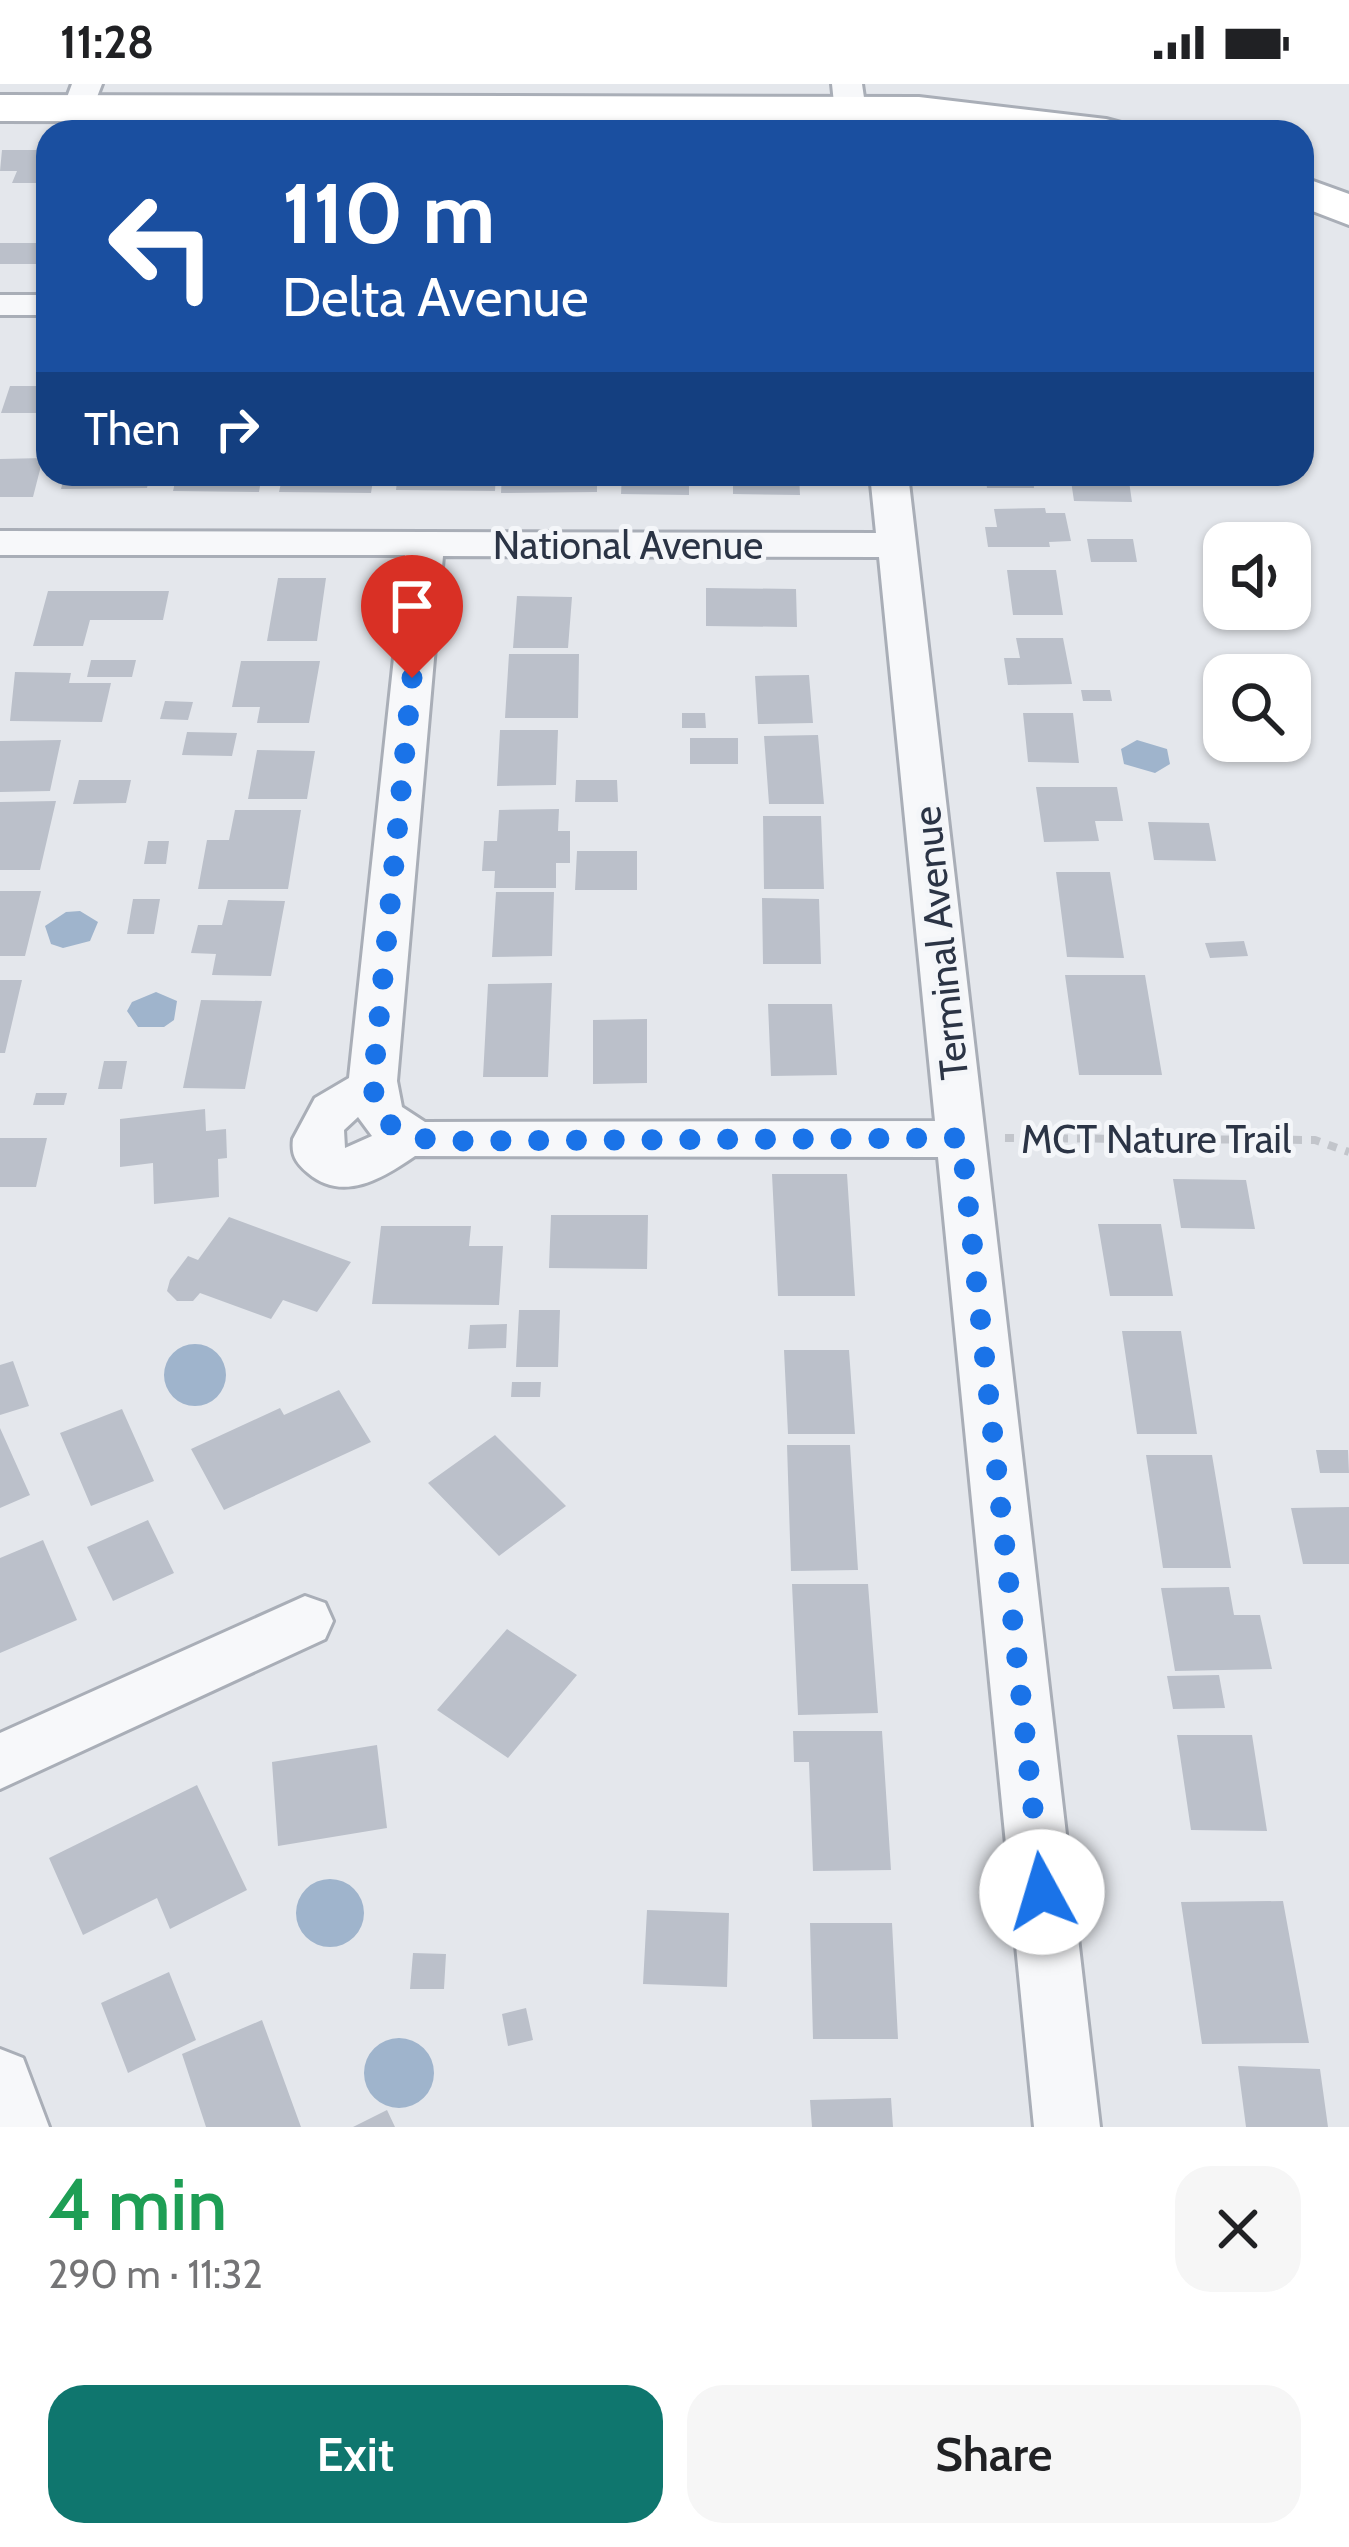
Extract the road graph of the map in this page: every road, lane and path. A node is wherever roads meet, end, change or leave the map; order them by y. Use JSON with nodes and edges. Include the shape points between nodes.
{"nodes":[{"id":1,"x":83,"y":96,"type":"edge"},
{"id":2,"x":0,"y":108,"type":"edge"},
{"id":3,"x":850,"y":108,"type":"edge"},
{"id":4,"x":1023,"y":120,"type":"edge"},
{"id":5,"x":1314,"y":196,"type":"edge"},
{"id":6,"x":1349,"y":212,"type":"edge"},
{"id":7,"x":0,"y":305,"type":"edge"},
{"id":8,"x":36,"y":305,"type":"edge"},
{"id":9,"x":890,"y":486,"type":"edge"},
{"id":10,"x":0,"y":543,"type":"edge"},
{"id":11,"x":425,"y":544,"type":"junction"},
{"id":12,"x":896,"y":545,"type":"junction"},
{"id":13,"x":373,"y":1088,"type":"junction"},
{"id":14,"x":409,"y":1136,"type":"junction"},
{"id":15,"x":961,"y":1138,"type":"junction"},
{"id":16,"x":1349,"y":1152,"type":"edge"},
{"id":17,"x":305,"y":1621,"type":"dead end"},
{"id":18,"x":0,"y":1762,"type":"edge"},
{"id":19,"x":0,"y":2081,"type":"edge"},
{"id":20,"x":16,"y":2127,"type":"edge"},
{"id":21,"x":1067,"y":2127,"type":"edge"}],
"edges":[{"from":1,"to":2,"type":"main road"},
{"from":1,"to":3,"type":"main road"},
{"from":3,"to":4,"type":"main road"},
{"from":5,"to":6,"type":"main road"},
{"from":7,"to":8,"type":"street"},
{"from":9,"to":12,"type":"street","name":"Terminal Avenue"},
{"from":10,"to":11,"type":"street","name":"National Avenue"},
{"from":11,"to":12,"type":"street","name":"National Avenue"},
{"from":11,"to":13,"type":"street"},
{"from":12,"to":15,"type":"street","name":"Terminal Avenue"},
{"from":13,"to":14,"type":"street","via":[[374,1107],[390,1129]]},
{"from":13,"to":14,"type":"street","via":[[328,1115],[316,1152],[334,1167],[362,1167]]},
{"from":14,"to":15,"type":"street"},
{"from":15,"to":16,"type":"path","name":"MCT Nature Trail","via":[[1288,1138]]},
{"from":15,"to":21,"type":"street","name":"Terminal Avenue"},
{"from":17,"to":18,"type":"street"},
{"from":19,"to":20,"type":"street"}]}
